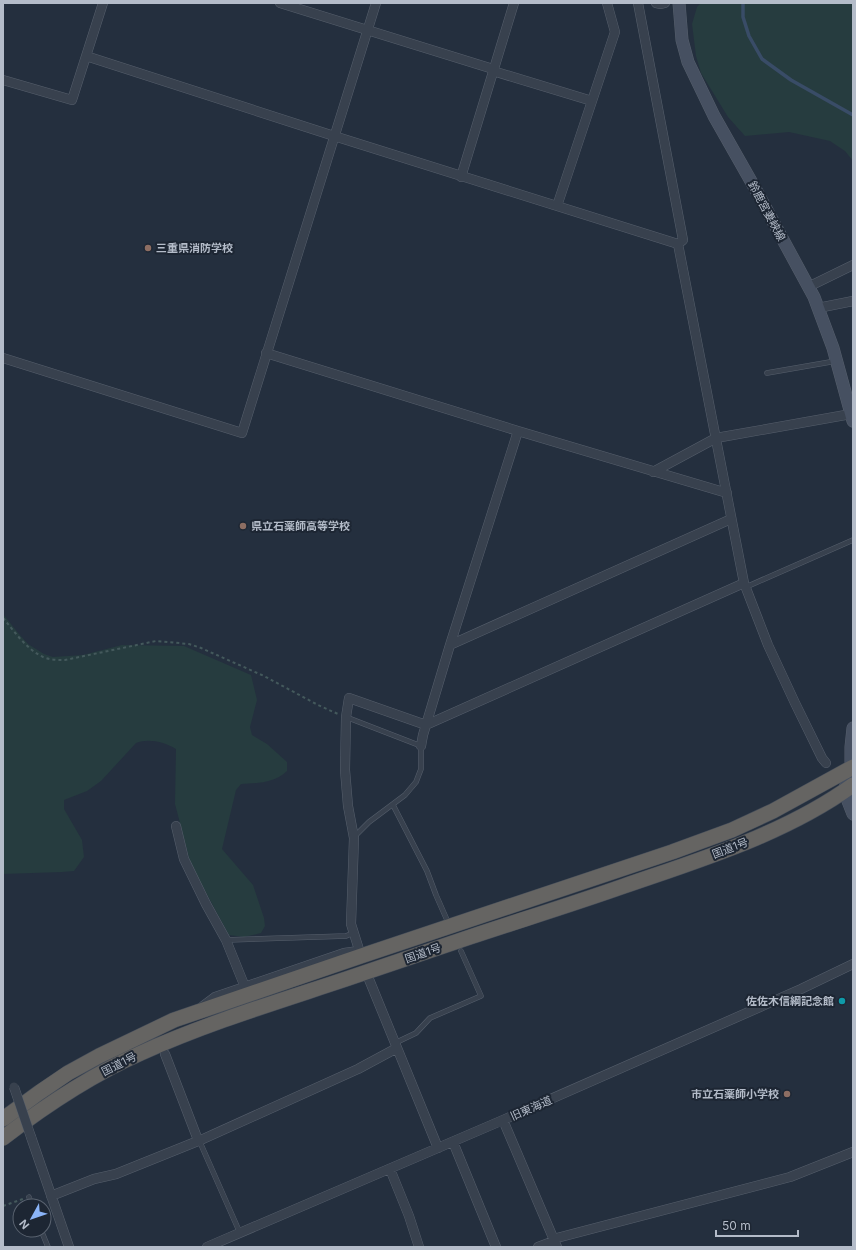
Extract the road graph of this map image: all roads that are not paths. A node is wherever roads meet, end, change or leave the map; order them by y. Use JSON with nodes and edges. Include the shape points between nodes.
{"nodes":[{"id":1,"x":103,"y":3,"type":"edge"},
{"id":2,"x":280,"y":3,"type":"edge"},
{"id":3,"x":376,"y":3,"type":"edge"},
{"id":4,"x":514,"y":3,"type":"edge"},
{"id":5,"x":607,"y":3,"type":"edge"},
{"id":6,"x":638,"y":3,"type":"edge"},
{"id":7,"x":656,"y":3,"type":"edge"},
{"id":8,"x":665,"y":3,"type":"edge"},
{"id":9,"x":679,"y":3,"type":"edge"},
{"id":10,"x":367,"y":30,"type":"junction"},
{"id":11,"x":86,"y":56,"type":"junction"},
{"id":12,"x":493,"y":70,"type":"junction"},
{"id":13,"x":3,"y":80,"type":"edge"},
{"id":14,"x":592,"y":100,"type":"junction"},
{"id":15,"x":334,"y":136,"type":"junction"},
{"id":16,"x":461,"y":177,"type":"junction"},
{"id":17,"x":557,"y":206,"type":"junction"},
{"id":18,"x":678,"y":244,"type":"junction"},
{"id":19,"x":853,"y":265,"type":"edge"},
{"id":20,"x":808,"y":287,"type":"junction"},
{"id":21,"x":853,"y":301,"type":"edge"},
{"id":22,"x":818,"y":308,"type":"junction"},
{"id":23,"x":266,"y":353,"type":"junction"},
{"id":24,"x":3,"y":358,"type":"edge"},
{"id":25,"x":837,"y":361,"type":"junction"},
{"id":26,"x":767,"y":373,"type":"dead end"},
{"id":27,"x":851,"y":410,"type":"edge"},
{"id":28,"x":518,"y":431,"type":"junction"},
{"id":29,"x":716,"y":438,"type":"junction"},
{"id":30,"x":653,"y":472,"type":"junction"},
{"id":31,"x":727,"y":493,"type":"junction"},
{"id":32,"x":731,"y":519,"type":"junction"},
{"id":33,"x":853,"y":540,"type":"edge"},
{"id":34,"x":745,"y":585,"type":"junction"},
{"id":35,"x":450,"y":645,"type":"junction"},
{"id":36,"x":346,"y":717,"type":"junction"},
{"id":37,"x":426,"y":725,"type":"junction"},
{"id":38,"x":853,"y":728,"type":"edge"},
{"id":39,"x":421,"y":746,"type":"junction"},
{"id":40,"x":826,"y":763,"type":"dead end"},
{"id":41,"x":852,"y":768,"type":"edge"},
{"id":42,"x":849,"y":788,"type":"edge"},
{"id":43,"x":393,"y":805,"type":"junction"},
{"id":44,"x":853,"y":814,"type":"edge"},
{"id":45,"x":176,"y":826,"type":"dead end"},
{"id":46,"x":354,"y":838,"type":"junction"},
{"id":47,"x":447,"y":920,"type":"dead end"},
{"id":48,"x":353,"y":933,"type":"junction"},
{"id":49,"x":226,"y":940,"type":"junction"},
{"id":50,"x":461,"y":951,"type":"dead end"},
{"id":51,"x":360,"y":954,"type":"junction"},
{"id":52,"x":853,"y":964,"type":"edge"},
{"id":53,"x":366,"y":972,"type":"junction"},
{"id":54,"x":245,"y":987,"type":"junction"},
{"id":55,"x":192,"y":1013,"type":"junction"},
{"id":56,"x":396,"y":1046,"type":"junction"},
{"id":57,"x":165,"y":1054,"type":"dead end"},
{"id":58,"x":14,"y":1087,"type":"dead end"},
{"id":59,"x":3,"y":1119,"type":"edge"},
{"id":60,"x":503,"y":1120,"type":"junction"},
{"id":61,"x":3,"y":1138,"type":"edge"},
{"id":62,"x":198,"y":1140,"type":"junction"},
{"id":63,"x":453,"y":1142,"type":"junction"},
{"id":64,"x":438,"y":1148,"type":"junction"},
{"id":65,"x":853,"y":1152,"type":"edge"},
{"id":66,"x":390,"y":1169,"type":"junction"},
{"id":67,"x":51,"y":1196,"type":"junction"},
{"id":68,"x":240,"y":1233,"type":"junction"},
{"id":69,"x":555,"y":1242,"type":"edge"},
{"id":70,"x":69,"y":1247,"type":"edge"},
{"id":71,"x":207,"y":1247,"type":"edge"},
{"id":72,"x":419,"y":1247,"type":"edge"},
{"id":73,"x":496,"y":1247,"type":"edge"},
{"id":74,"x":538,"y":1247,"type":"edge"}],
"edges":[{"from":1,"to":11,"type":"street"},
{"from":2,"to":10,"type":"street"},
{"from":3,"to":10,"type":"street"},
{"from":4,"to":12,"type":"street"},
{"from":5,"to":14,"type":"street","via":[[615,32]]},
{"from":6,"to":18,"type":"street","via":[[683,240]]},
{"from":7,"to":8,"type":"street"},
{"from":9,"to":20,"type":"main road","name":"鈴鹿宮妻峡線","via":[[682,40],[688,62],[714,116]]},
{"from":10,"to":12,"type":"street"},
{"from":10,"to":15,"type":"street"},
{"from":11,"to":13,"type":"street","via":[[72,100]]},
{"from":11,"to":15,"type":"street"},
{"from":12,"to":14,"type":"street"},
{"from":12,"to":16,"type":"street"},
{"from":14,"to":17,"type":"street"},
{"from":15,"to":16,"type":"street"},
{"from":15,"to":23,"type":"street"},
{"from":16,"to":17,"type":"street"},
{"from":17,"to":18,"type":"street"},
{"from":18,"to":29,"type":"street"},
{"from":19,"to":20,"type":"street"},
{"from":20,"to":22,"type":"main road","name":"鈴鹿宮妻峡線"},
{"from":21,"to":22,"type":"street"},
{"from":22,"to":25,"type":"main road","name":"鈴鹿宮妻峡線"},
{"from":23,"to":24,"type":"street","via":[[242,433]]},
{"from":23,"to":28,"type":"street"},
{"from":25,"to":26,"type":"lane"},
{"from":25,"to":27,"type":"main road","name":"鈴鹿宮妻峡線"},
{"from":27,"to":29,"type":"street"},
{"from":28,"to":30,"type":"street"},
{"from":28,"to":35,"type":"street"},
{"from":29,"to":30,"type":"street"},
{"from":29,"to":31,"type":"street"},
{"from":30,"to":31,"type":"street"},
{"from":31,"to":32,"type":"street"},
{"from":32,"to":34,"type":"street"},
{"from":32,"to":35,"type":"street"},
{"from":33,"to":34,"type":"lane"},
{"from":34,"to":37,"type":"street"},
{"from":34,"to":40,"type":"street","via":[[768,645]]},
{"from":35,"to":37,"type":"street"},
{"from":36,"to":37,"type":"street","via":[[349,698]]},
{"from":36,"to":39,"type":"lane"},
{"from":36,"to":46,"type":"street","via":[[345,770]]},
{"from":37,"to":39,"type":"street"},
{"from":38,"to":41,"type":"main road"},
{"from":39,"to":43,"type":"lane","via":[[421,769],[416,782]]},
{"from":41,"to":42,"type":"main road"},
{"from":41,"to":51,"type":"highway","name":"国道1号","via":[[732,830],[658,857]]},
{"from":42,"to":44,"type":"main road"},
{"from":42,"to":53,"type":"highway","name":"国道1号","via":[[827,802],[736,847]]},
{"from":43,"to":46,"type":"lane","via":[[369,822]]},
{"from":43,"to":47,"type":"lane","via":[[427,871]]},
{"from":45,"to":49,"type":"street","via":[[184,859]]},
{"from":46,"to":48,"type":"street","via":[[351,904]]},
{"from":48,"to":49,"type":"lane","via":[[346,936]]},
{"from":48,"to":51,"type":"street"},
{"from":49,"to":54,"type":"street"},
{"from":50,"to":56,"type":"lane","via":[[480,996],[430,1018],[416,1033]]},
{"from":51,"to":54,"type":"street","via":[[344,953]]},
{"from":51,"to":55,"type":"highway","name":"国道1号"},
{"from":52,"to":60,"type":"street","name":"旧東海道"},
{"from":53,"to":56,"type":"street"},
{"from":53,"to":61,"type":"highway","name":"国道1号","via":[[223,1020],[139,1053],[61,1096]]},
{"from":54,"to":55,"type":"street","via":[[215,997]]},
{"from":55,"to":59,"type":"highway","name":"国道1号","via":[[92,1059]]},
{"from":56,"to":62,"type":"street","via":[[358,1069]]},
{"from":56,"to":64,"type":"street"},
{"from":57,"to":62,"type":"street"},
{"from":58,"to":67,"type":"street","bridge":true},
{"from":60,"to":63,"type":"street","name":"旧東海道"},
{"from":60,"to":69,"type":"street"},
{"from":62,"to":67,"type":"street","via":[[116,1174],[94,1179]]},
{"from":62,"to":68,"type":"lane"},
{"from":63,"to":64,"type":"street","name":"旧東海道"},
{"from":63,"to":73,"type":"street"},
{"from":64,"to":66,"type":"street","name":"旧東海道"},
{"from":65,"to":69,"type":"street","via":[[790,1178]]},
{"from":66,"to":68,"type":"street","name":"旧東海道"},
{"from":66,"to":72,"type":"street"},
{"from":67,"to":70,"type":"street"},
{"from":68,"to":71,"type":"street","name":"旧東海道"},
{"from":69,"to":74,"type":"street"}]}
